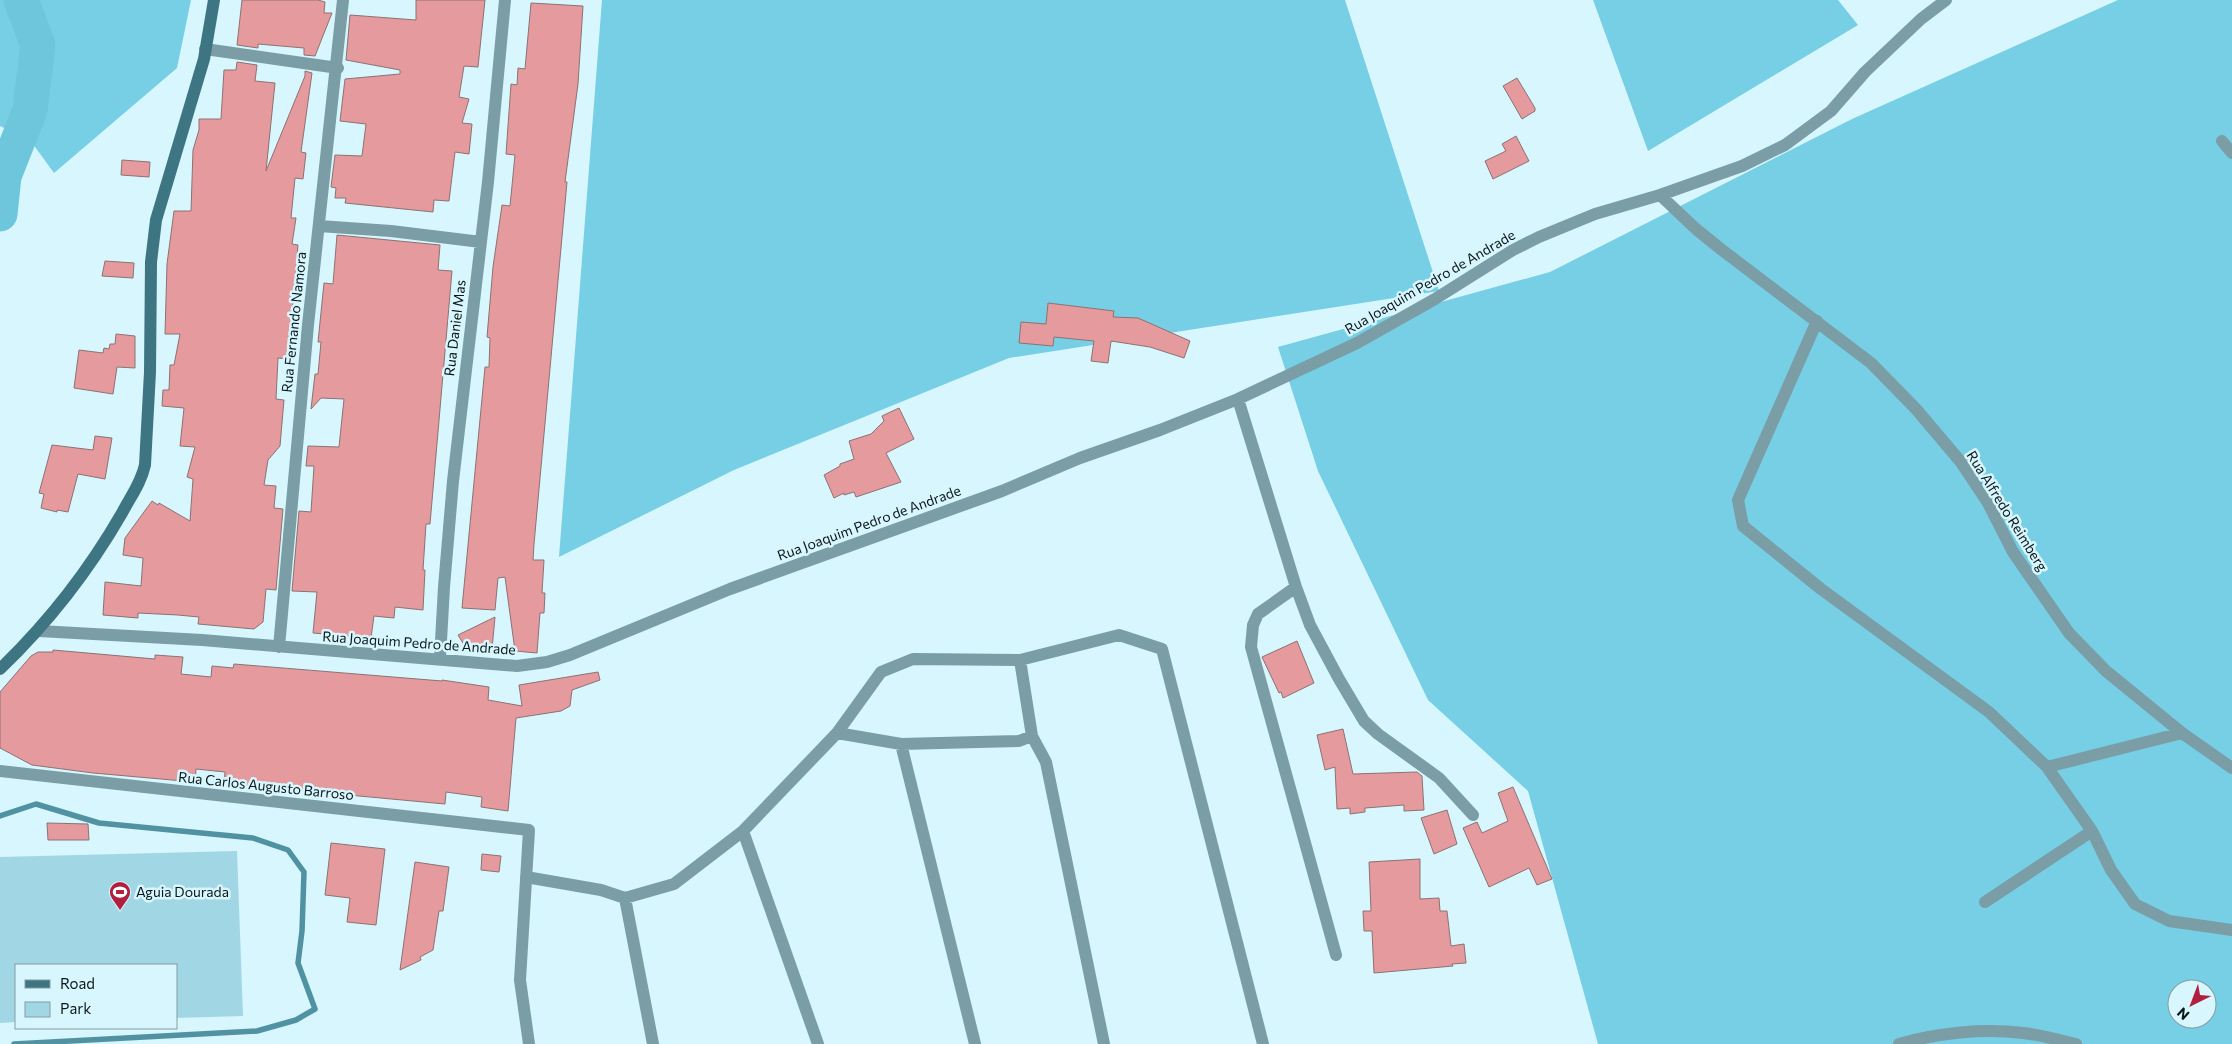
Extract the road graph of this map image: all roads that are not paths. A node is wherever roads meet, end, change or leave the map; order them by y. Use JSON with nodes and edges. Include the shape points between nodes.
{"nodes":[{"id":1,"x":214,"y":0,"type":"edge"},
{"id":2,"x":344,"y":0,"type":"edge"},
{"id":3,"x":505,"y":0,"type":"edge"},
{"id":4,"x":1944,"y":0,"type":"edge"},
{"id":5,"x":205,"y":49,"type":"junction"},
{"id":6,"x":338,"y":68,"type":"junction"},
{"id":7,"x":2222,"y":141,"type":"dead end"},
{"id":8,"x":2232,"y":153,"type":"edge"},
{"id":9,"x":1660,"y":195,"type":"junction"},
{"id":10,"x":319,"y":226,"type":"junction"},
{"id":11,"x":481,"y":242,"type":"junction"},
{"id":12,"x":1817,"y":321,"type":"junction"},
{"id":13,"x":1238,"y":399,"type":"junction"},
{"id":14,"x":1296,"y":587,"type":"junction"},
{"id":15,"x":39,"y":631,"type":"junction"},
{"id":16,"x":279,"y":647,"type":"junction"},
{"id":17,"x":440,"y":659,"type":"junction"},
{"id":18,"x":1020,"y":660,"type":"junction"},
{"id":19,"x":0,"y":669,"type":"edge"},
{"id":20,"x":838,"y":733,"type":"junction"},
{"id":21,"x":2182,"y":733,"type":"junction"},
{"id":22,"x":1032,"y":736,"type":"junction"},
{"id":23,"x":900,"y":744,"type":"junction"},
{"id":24,"x":2047,"y":767,"type":"junction"},
{"id":25,"x":2232,"y":768,"type":"edge"},
{"id":26,"x":0,"y":771,"type":"edge"},
{"id":27,"x":1473,"y":815,"type":"dead end"},
{"id":28,"x":744,"y":831,"type":"junction"},
{"id":29,"x":2092,"y":831,"type":"junction"},
{"id":30,"x":526,"y":877,"type":"junction"},
{"id":31,"x":625,"y":898,"type":"junction"},
{"id":32,"x":1985,"y":902,"type":"dead end"},
{"id":33,"x":2232,"y":930,"type":"edge"},
{"id":34,"x":1336,"y":955,"type":"dead end"},
{"id":35,"x":2022,"y":1038,"type":"edge"},
{"id":36,"x":530,"y":1044,"type":"edge"},
{"id":37,"x":653,"y":1044,"type":"edge"},
{"id":38,"x":818,"y":1044,"type":"edge"},
{"id":39,"x":975,"y":1044,"type":"edge"},
{"id":40,"x":1104,"y":1044,"type":"edge"},
{"id":41,"x":1263,"y":1044,"type":"edge"},
{"id":42,"x":1899,"y":1044,"type":"edge"},
{"id":43,"x":2076,"y":1044,"type":"edge"}],
"edges":[{"from":1,"to":5,"type":"main road"},
{"from":2,"to":6,"type":"street","name":"Rua Fernando Namora"},
{"from":3,"to":11,"type":"street","name":"Rua Daniel Mas"},
{"from":4,"to":9,"type":"street","name":"Rua Joaquim Pedro de Andrade","via":[[1865,72],[1831,111],[1785,145],[1742,166]]},
{"from":5,"to":6,"type":"street"},
{"from":5,"to":15,"type":"main road","via":[[156,220],[151,262],[150,372],[143,476],[76,584]]},
{"from":6,"to":10,"type":"street","name":"Rua Fernando Namora"},
{"from":7,"to":8,"type":"street"},
{"from":9,"to":12,"type":"street","name":"Rua Alfredo Reimberg","via":[[1722,250]]},
{"from":9,"to":13,"type":"street","name":"Rua Joaquim Pedro de Andrade","via":[[1595,214],[1539,237],[1357,343]]},
{"from":10,"to":11,"type":"street"},
{"from":10,"to":16,"type":"street","name":"Rua Fernando Namora"},
{"from":11,"to":17,"type":"street","name":"Rua Daniel Mas","via":[[453,481]]},
{"from":12,"to":21,"type":"street","name":"Rua Alfredo Reimberg","via":[[1871,363],[1960,461],[1988,503],[2013,552],[2070,634],[2106,671]]},
{"from":12,"to":24,"type":"street","via":[[1738,500],[1743,526],[1821,589],[1988,712]]},
{"from":13,"to":14,"type":"street"},
{"from":13,"to":17,"type":"street","name":"Rua Joaquim Pedro de Andrade","via":[[1002,490],[730,589],[547,662],[517,666]]},
{"from":14,"to":27,"type":"street","via":[[1310,625],[1364,721],[1439,778]]},
{"from":14,"to":34,"type":"street","via":[[1258,614],[1253,625],[1251,647]]},
{"from":15,"to":16,"type":"street","name":"Rua Joaquim Pedro de Andrade"},
{"from":15,"to":19,"type":"main road"},
{"from":16,"to":17,"type":"street","name":"Rua Joaquim Pedro de Andrade"},
{"from":18,"to":20,"type":"street","via":[[913,659],[905,662],[881,672]]},
{"from":18,"to":22,"type":"street"},
{"from":18,"to":41,"type":"street","via":[[1119,634],[1162,649]]},
{"from":20,"to":23,"type":"street"},
{"from":20,"to":28,"type":"street"},
{"from":21,"to":24,"type":"street"},
{"from":21,"to":25,"type":"street","name":"Rua Alfredo Reimberg"},
{"from":22,"to":23,"type":"street","via":[[1020,741]]},
{"from":22,"to":40,"type":"street","via":[[1046,762]]},
{"from":23,"to":39,"type":"street"},
{"from":24,"to":29,"type":"street"},
{"from":26,"to":30,"type":"street","name":"Rua Carlos Augusto Barroso","via":[[529,830]]},
{"from":28,"to":31,"type":"street","via":[[674,884]]},
{"from":28,"to":38,"type":"street"},
{"from":29,"to":32,"type":"street"},
{"from":29,"to":33,"type":"street","via":[[2111,870],[2135,904],[2169,921]]},
{"from":30,"to":31,"type":"street","via":[[601,890]]},
{"from":30,"to":36,"type":"street","via":[[520,980]]},
{"from":31,"to":37,"type":"street"},
{"from":35,"to":42,"type":"street","via":[[1958,1032]]},
{"from":35,"to":43,"type":"street"}]}
